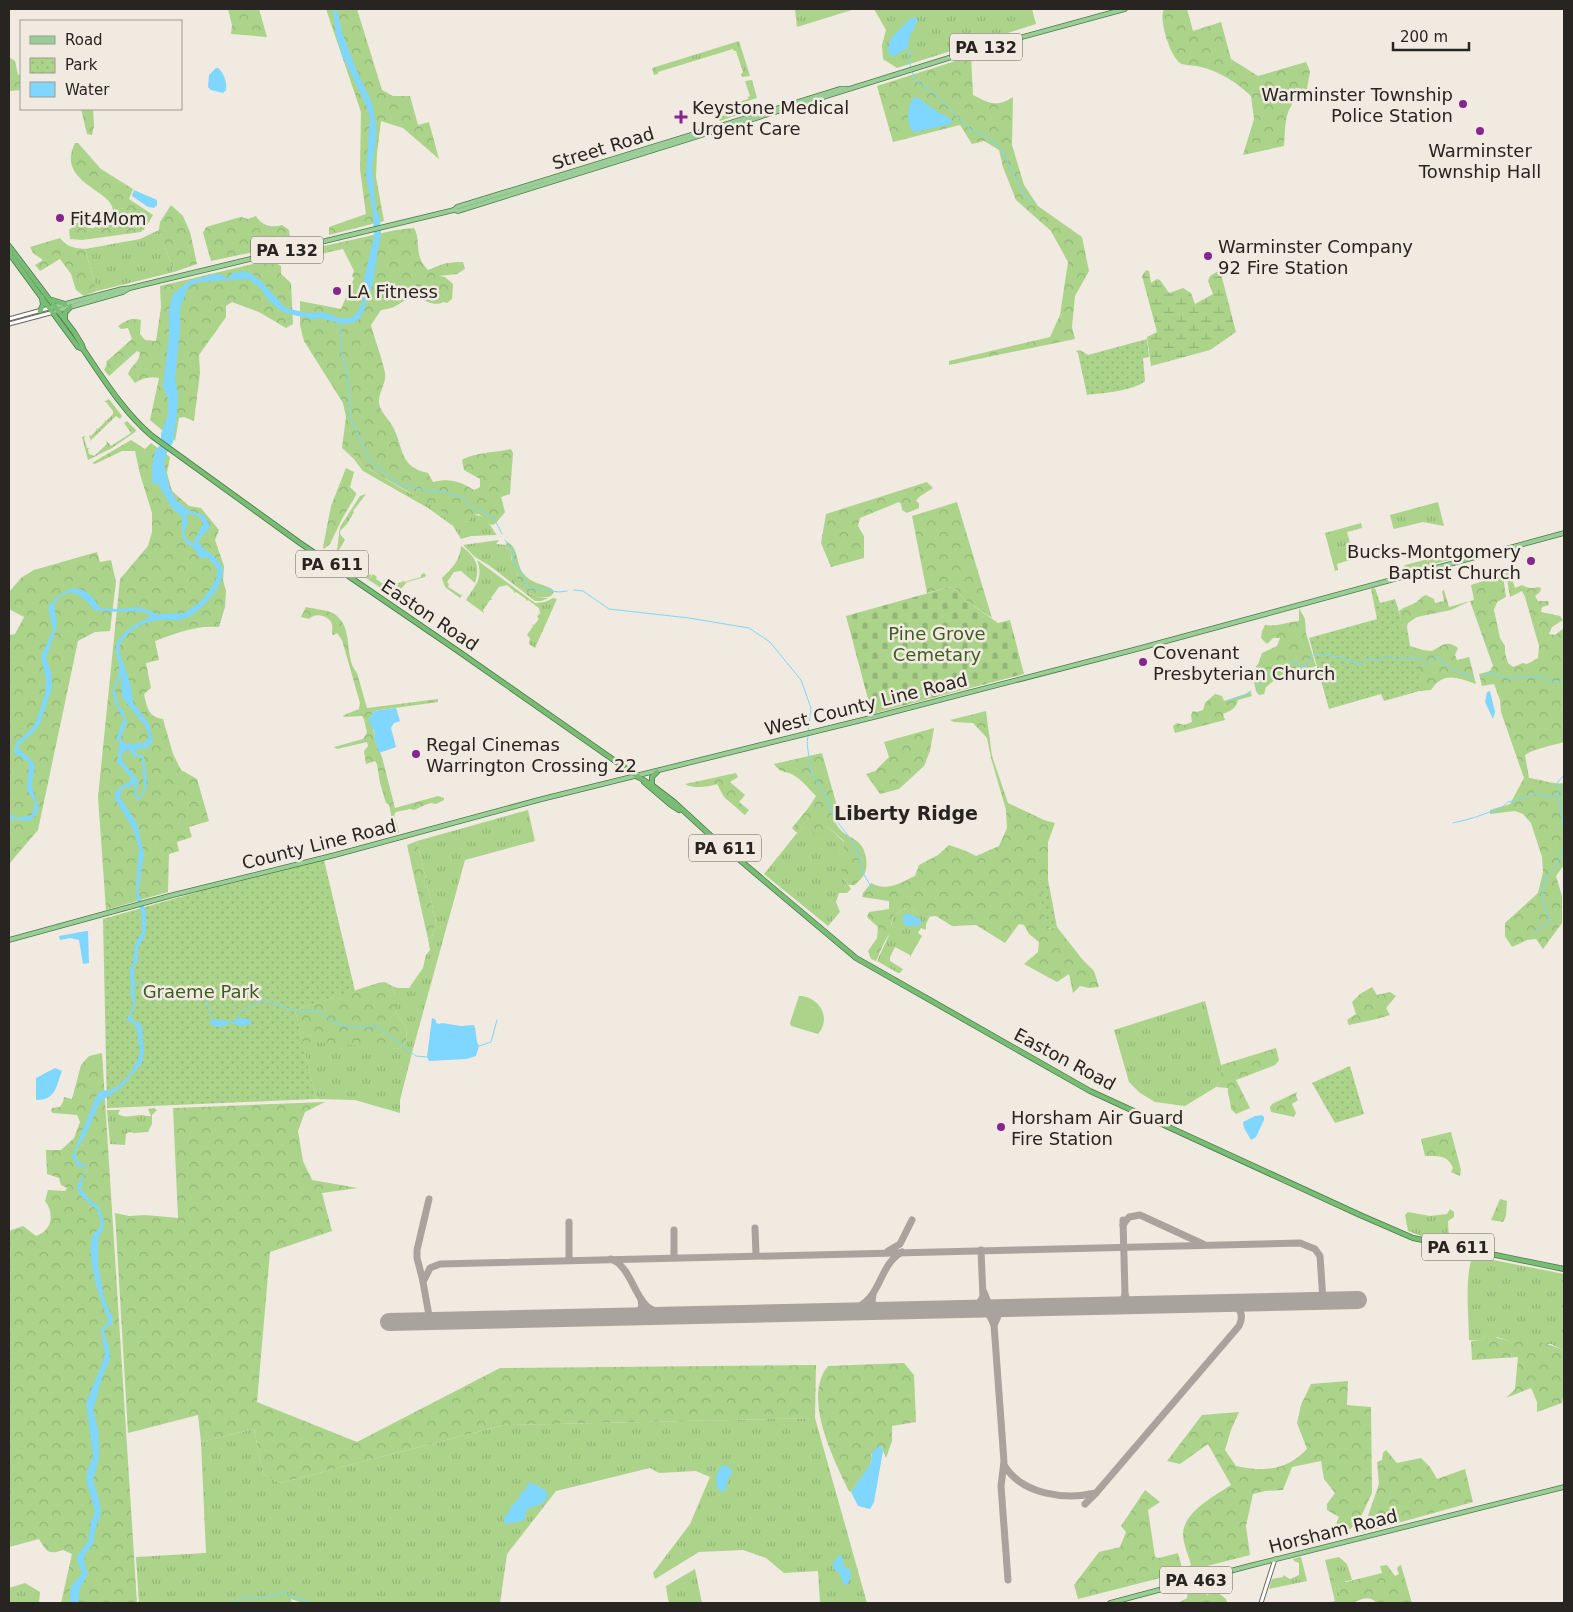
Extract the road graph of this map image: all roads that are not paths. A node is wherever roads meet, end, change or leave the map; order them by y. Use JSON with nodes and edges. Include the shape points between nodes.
{"nodes":[{"id":1,"x":1125,"y":9,"type":"edge"},
{"id":2,"x":9,"y":246,"type":"edge"},
{"id":3,"x":9,"y":253,"type":"edge"},
{"id":4,"x":130,"y":288,"type":"junction"},
{"id":5,"x":41,"y":296,"type":"junction"},
{"id":6,"x":50,"y":299,"type":"junction"},
{"id":7,"x":65,"y":304,"type":"junction"},
{"id":8,"x":70,"y":308,"type":"junction"},
{"id":9,"x":54,"y":309,"type":"junction"},
{"id":10,"x":40,"y":311,"type":"junction"},
{"id":11,"x":9,"y":319,"type":"edge"},
{"id":12,"x":66,"y":320,"type":"junction"},
{"id":13,"x":9,"y":324,"type":"edge"},
{"id":14,"x":83,"y":349,"type":"junction"},
{"id":15,"x":1564,"y":533,"type":"edge"},
{"id":16,"x":657,"y":772,"type":"junction"},
{"id":17,"x":637,"y":776,"type":"junction"},
{"id":18,"x":653,"y":786,"type":"junction"},
{"id":19,"x":684,"y":813,"type":"junction"},
{"id":20,"x":9,"y":940,"type":"edge"},
{"id":21,"x":1564,"y":1268,"type":"edge"},
{"id":22,"x":1564,"y":1487,"type":"edge"},
{"id":23,"x":1275,"y":1559,"type":"junction"},
{"id":24,"x":1110,"y":1603,"type":"edge"},
{"id":25,"x":1261,"y":1603,"type":"edge"}],
"edges":[{"from":1,"to":4,"type":"main road","name":"Street Road","number":"PA 132","via":[[1007,40],[458,211]]},
{"from":2,"to":6,"type":"highway","name":"Easton Road","number":"PA 611"},
{"from":3,"to":5,"type":"highway","name":"Easton Road","number":"PA 611"},
{"from":4,"to":7,"type":"main road","name":"Street Road","number":"PA 132"},
{"from":4,"to":8,"type":"main road","name":"Street Road","number":"PA 132"},
{"from":5,"to":9,"type":"highway","name":"Easton Road","number":"PA 611"},
{"from":5,"to":10,"type":"highway","via":[[43,305]]},
{"from":6,"to":7,"type":"highway"},
{"from":6,"to":9,"type":"highway","name":"Easton Road","number":"PA 611"},
{"from":7,"to":9,"type":"main road","name":"Street Road","number":"PA 132"},
{"from":8,"to":9,"type":"main road","name":"Street Road","number":"PA 132"},
{"from":8,"to":12,"type":"highway","via":[[64,314]]},
{"from":9,"to":10,"type":"main road","name":"Street Road"},
{"from":9,"to":12,"type":"highway","name":"Easton Road","number":"PA 611"},
{"from":9,"to":13,"type":"main road","name":"Street Road"},
{"from":9,"to":14,"type":"highway","name":"Easton Road","number":"PA 611"},
{"from":10,"to":11,"type":"main road","name":"Street Road"},
{"from":12,"to":14,"type":"highway","name":"Easton Road","number":"PA 611"},
{"from":14,"to":17,"type":"highway","name":"Easton Road","number":"PA 611","via":[[122,405],[158,442]]},
{"from":15,"to":16,"type":"main road","name":"West County Line Road","via":[[1137,650]]},
{"from":16,"to":17,"type":"main road","name":"West County Line Road"},
{"from":16,"to":18,"type":"highway","via":[[651,778]]},
{"from":17,"to":18,"type":"highway","name":"Easton Road","number":"PA 611"},
{"from":17,"to":19,"type":"highway","name":"Easton Road","number":"PA 611"},
{"from":17,"to":20,"type":"main road","name":"County Line Road"},
{"from":18,"to":19,"type":"highway","name":"Easton Road","number":"PA 611"},
{"from":19,"to":21,"type":"highway","name":"Easton Road","number":"PA 611","via":[[856,958],[1090,1091],[1413,1238]]},
{"from":22,"to":23,"type":"main road","name":"Horsham Road","number":"PA 463"},
{"from":23,"to":24,"type":"main road","name":"Horsham Road","number":"PA 463"},
{"from":23,"to":25,"type":"main road"}]}
